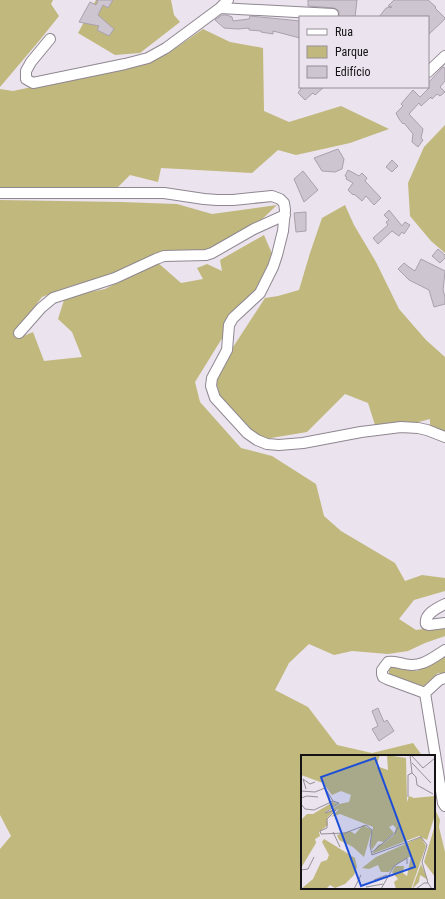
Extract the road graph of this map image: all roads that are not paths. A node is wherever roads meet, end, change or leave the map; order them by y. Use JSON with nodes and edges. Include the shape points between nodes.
{"nodes":[{"id":1,"x":228,"y":0,"type":"edge"},
{"id":2,"x":220,"y":8,"type":"junction"},
{"id":3,"x":333,"y":14,"type":"dead end"},
{"id":4,"x":50,"y":39,"type":"dead end"},
{"id":5,"x":445,"y":56,"type":"edge"},
{"id":6,"x":429,"y":71,"type":"edge"},
{"id":7,"x":0,"y":193,"type":"edge"},
{"id":8,"x":285,"y":215,"type":"junction"},
{"id":9,"x":20,"y":332,"type":"dead end"},
{"id":10,"x":445,"y":437,"type":"edge"},
{"id":11,"x":445,"y":604,"type":"edge"},
{"id":12,"x":445,"y":623,"type":"edge"},
{"id":13,"x":445,"y":650,"type":"edge"},
{"id":14,"x":445,"y":678,"type":"edge"},
{"id":15,"x":425,"y":693,"type":"junction"},
{"id":16,"x":445,"y":806,"type":"edge"}],
"edges":[{"from":1,"to":2,"type":"street"},
{"from":2,"to":3,"type":"street"},
{"from":2,"to":4,"type":"street","via":[[166,48],[148,58],[33,83],[26,79],[26,71]]},
{"from":5,"to":6,"type":"street"},
{"from":7,"to":8,"type":"street","via":[[164,192],[204,199],[233,200],[272,196],[284,203]]},
{"from":8,"to":9,"type":"street","via":[[212,253],[164,256],[115,278],[53,298]]},
{"from":8,"to":10,"type":"street","via":[[281,243],[260,293],[229,325],[226,350],[212,378],[211,386],[216,398],[247,433],[267,444],[296,444],[401,427],[427,430]]},
{"from":11,"to":12,"type":"street","via":[[428,615],[425,622],[427,625]]},
{"from":13,"to":15,"type":"street","via":[[420,665],[392,661],[382,670],[383,678]]},
{"from":14,"to":15,"type":"street"},
{"from":15,"to":16,"type":"street"}]}
